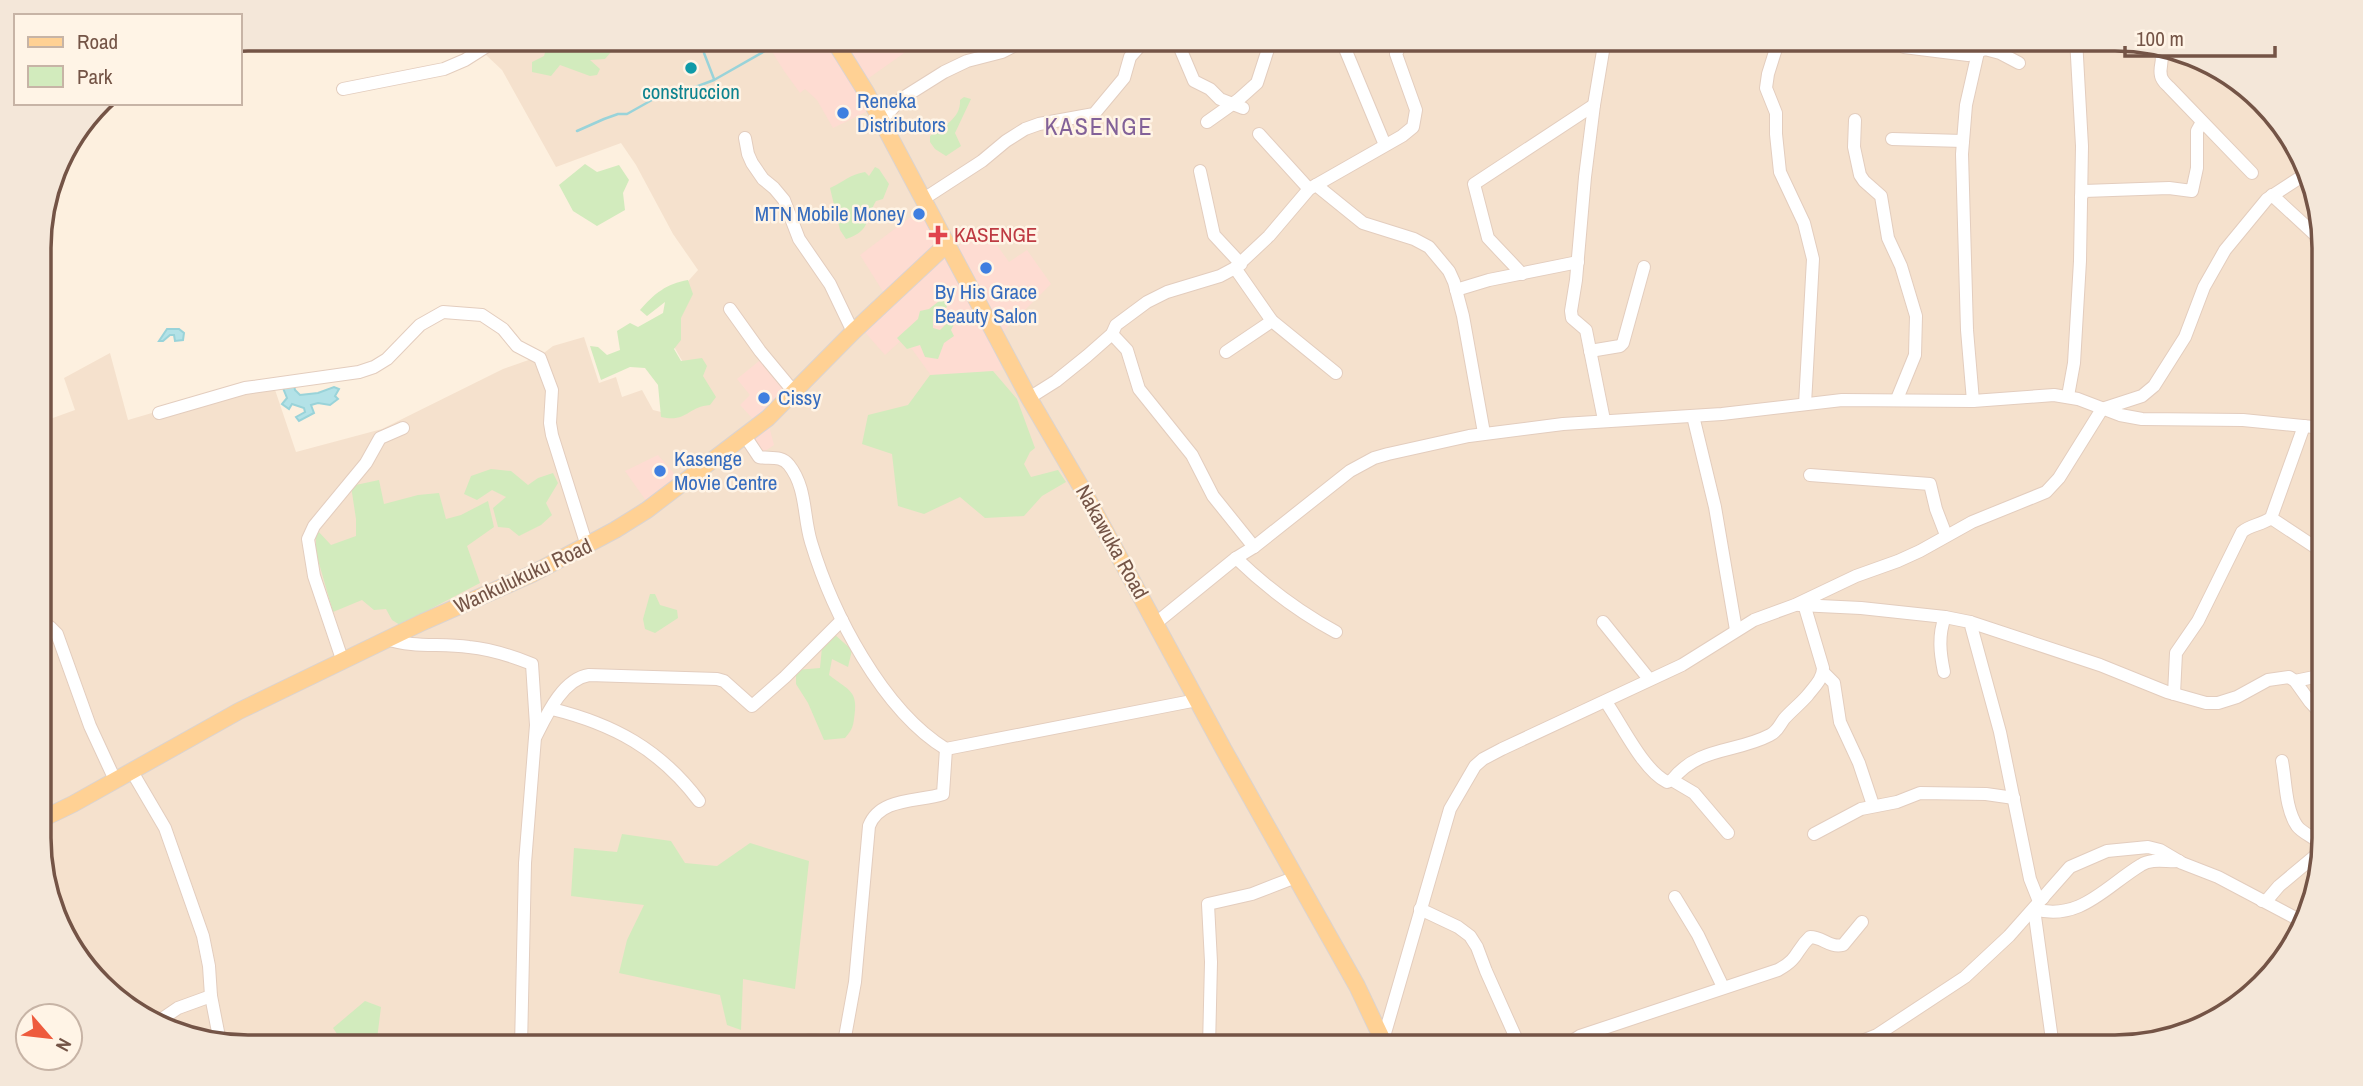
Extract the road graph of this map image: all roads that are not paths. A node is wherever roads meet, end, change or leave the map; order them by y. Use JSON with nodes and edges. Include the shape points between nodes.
{"nodes":[{"id":1,"x":478,"y":51,"type":"edge"},
{"id":2,"x":844,"y":51,"type":"edge"},
{"id":3,"x":1004,"y":51,"type":"edge"},
{"id":4,"x":1136,"y":51,"type":"edge"},
{"id":5,"x":1181,"y":51,"type":"edge"},
{"id":6,"x":1267,"y":51,"type":"edge"},
{"id":7,"x":1346,"y":51,"type":"edge"},
{"id":8,"x":1395,"y":51,"type":"edge"},
{"id":9,"x":1398,"y":51,"type":"edge"},
{"id":10,"x":1603,"y":51,"type":"edge"},
{"id":11,"x":1775,"y":51,"type":"edge"},
{"id":12,"x":1936,"y":51,"type":"edge"},
{"id":13,"x":1972,"y":51,"type":"edge"},
{"id":14,"x":1978,"y":51,"type":"edge"},
{"id":15,"x":1992,"y":51,"type":"edge"},
{"id":16,"x":2077,"y":51,"type":"edge"},
{"id":17,"x":1396,"y":54,"type":"junction"},
{"id":18,"x":2162,"y":56,"type":"edge"},
{"id":19,"x":2019,"y":64,"type":"dead end"},
{"id":20,"x":343,"y":89,"type":"dead end"},
{"id":21,"x":1594,"y":105,"type":"junction"},
{"id":22,"x":1243,"y":108,"type":"dead end"},
{"id":23,"x":1855,"y":120,"type":"dead end"},
{"id":24,"x":880,"y":122,"type":"junction"},
{"id":25,"x":1207,"y":122,"type":"dead end"},
{"id":26,"x":2202,"y":122,"type":"junction"},
{"id":27,"x":1259,"y":134,"type":"dead end"},
{"id":28,"x":746,"y":138,"type":"dead end"},
{"id":29,"x":1892,"y":139,"type":"dead end"},
{"id":30,"x":1963,"y":141,"type":"junction"},
{"id":31,"x":1385,"y":145,"type":"junction"},
{"id":32,"x":1200,"y":171,"type":"dead end"},
{"id":33,"x":2252,"y":173,"type":"dead end"},
{"id":34,"x":2299,"y":178,"type":"edge"},
{"id":35,"x":1313,"y":187,"type":"junction"},
{"id":36,"x":2272,"y":195,"type":"junction"},
{"id":37,"x":2081,"y":197,"type":"junction"},
{"id":38,"x":922,"y":200,"type":"junction"},
{"id":39,"x":2311,"y":231,"type":"edge"},
{"id":40,"x":946,"y":245,"type":"junction"},
{"id":41,"x":1578,"y":262,"type":"junction"},
{"id":42,"x":1238,"y":266,"type":"junction"},
{"id":43,"x":1644,"y":267,"type":"dead end"},
{"id":44,"x":1522,"y":274,"type":"junction"},
{"id":45,"x":1456,"y":290,"type":"junction"},
{"id":46,"x":730,"y":309,"type":"dead end"},
{"id":47,"x":1272,"y":321,"type":"junction"},
{"id":48,"x":852,"y":332,"type":"junction"},
{"id":49,"x":1112,"y":334,"type":"junction"},
{"id":50,"x":1590,"y":351,"type":"junction"},
{"id":51,"x":1226,"y":352,"type":"dead end"},
{"id":52,"x":1336,"y":373,"type":"dead end"},
{"id":53,"x":794,"y":392,"type":"junction"},
{"id":54,"x":2068,"y":396,"type":"junction"},
{"id":55,"x":1029,"y":398,"type":"junction"},
{"id":56,"x":1897,"y":399,"type":"junction"},
{"id":57,"x":1973,"y":401,"type":"junction"},
{"id":58,"x":1805,"y":404,"type":"junction"},
{"id":59,"x":2102,"y":409,"type":"junction"},
{"id":60,"x":159,"y":413,"type":"dead end"},
{"id":61,"x":1693,"y":416,"type":"junction"},
{"id":62,"x":1604,"y":420,"type":"junction"},
{"id":63,"x":2304,"y":426,"type":"junction"},
{"id":64,"x":2312,"y":427,"type":"edge"},
{"id":65,"x":402,"y":428,"type":"dead end"},
{"id":66,"x":1484,"y":433,"type":"junction"},
{"id":67,"x":745,"y":436,"type":"junction"},
{"id":68,"x":1811,"y":475,"type":"dead end"},
{"id":69,"x":2270,"y":518,"type":"junction"},
{"id":70,"x":1946,"y":535,"type":"junction"},
{"id":71,"x":2312,"y":545,"type":"edge"},
{"id":72,"x":587,"y":546,"type":"junction"},
{"id":73,"x":1254,"y":547,"type":"junction"},
{"id":74,"x":1236,"y":558,"type":"junction"},
{"id":75,"x":1800,"y":605,"type":"junction"},
{"id":76,"x":1945,"y":617,"type":"junction"},
{"id":77,"x":842,"y":620,"type":"junction"},
{"id":78,"x":1603,"y":622,"type":"dead end"},
{"id":79,"x":1970,"y":622,"type":"junction"},
{"id":80,"x":1156,"y":623,"type":"junction"},
{"id":81,"x":51,"y":628,"type":"edge"},
{"id":82,"x":1736,"y":630,"type":"junction"},
{"id":83,"x":1336,"y":632,"type":"dead end"},
{"id":84,"x":387,"y":639,"type":"junction"},
{"id":85,"x":343,"y":662,"type":"junction"},
{"id":86,"x":1823,"y":672,"type":"junction"},
{"id":87,"x":1944,"y":672,"type":"dead end"},
{"id":88,"x":2312,"y":677,"type":"edge"},
{"id":89,"x":1649,"y":679,"type":"junction"},
{"id":90,"x":2295,"y":681,"type":"junction"},
{"id":91,"x":2174,"y":694,"type":"junction"},
{"id":92,"x":1197,"y":700,"type":"junction"},
{"id":93,"x":1605,"y":702,"type":"junction"},
{"id":94,"x":2312,"y":704,"type":"edge"},
{"id":95,"x":552,"y":709,"type":"junction"},
{"id":96,"x":535,"y":738,"type":"junction"},
{"id":97,"x":946,"y":749,"type":"junction"},
{"id":98,"x":2282,"y":761,"type":"dead end"},
{"id":99,"x":131,"y":770,"type":"junction"},
{"id":100,"x":115,"y":780,"type":"junction"},
{"id":101,"x":1672,"y":780,"type":"junction"},
{"id":102,"x":2014,"y":798,"type":"junction"},
{"id":103,"x":699,"y":801,"type":"dead end"},
{"id":104,"x":1873,"y":805,"type":"junction"},
{"id":105,"x":51,"y":814,"type":"edge"},
{"id":106,"x":1728,"y":833,"type":"dead end"},
{"id":107,"x":1814,"y":834,"type":"dead end"},
{"id":108,"x":2312,"y":836,"type":"edge"},
{"id":109,"x":2311,"y":859,"type":"edge"},
{"id":110,"x":2179,"y":861,"type":"junction"},
{"id":111,"x":1296,"y":877,"type":"junction"},
{"id":112,"x":1675,"y":897,"type":"dead end"},
{"id":113,"x":2043,"y":898,"type":"junction"},
{"id":114,"x":2262,"y":901,"type":"junction"},
{"id":115,"x":1420,"y":909,"type":"junction"},
{"id":116,"x":2034,"y":909,"type":"junction"},
{"id":117,"x":2295,"y":918,"type":"edge"},
{"id":118,"x":1862,"y":922,"type":"dead end"},
{"id":119,"x":1723,"y":987,"type":"junction"},
{"id":120,"x":211,"y":996,"type":"junction"},
{"id":121,"x":165,"y":1017,"type":"edge"},
{"id":122,"x":218,"y":1033,"type":"edge"},
{"id":123,"x":521,"y":1035,"type":"edge"},
{"id":124,"x":845,"y":1035,"type":"edge"},
{"id":125,"x":1209,"y":1035,"type":"edge"},
{"id":126,"x":1381,"y":1035,"type":"edge"},
{"id":127,"x":1387,"y":1035,"type":"edge"},
{"id":128,"x":1515,"y":1035,"type":"edge"},
{"id":129,"x":1583,"y":1035,"type":"edge"},
{"id":130,"x":1877,"y":1035,"type":"edge"},
{"id":131,"x":2051,"y":1035,"type":"edge"}],
"edges":[{"from":1,"to":20,"type":"street","via":[[444,69]]},
{"from":2,"to":24,"type":"main road","name":"Nakawuka Road"},
{"from":3,"to":24,"type":"street","via":[[944,72],[901,99]]},
{"from":4,"to":38,"type":"street","via":[[1124,78],[1094,114],[1025,129]]},
{"from":5,"to":22,"type":"street","via":[[1194,81]]},
{"from":6,"to":25,"type":"street","via":[[1257,83]]},
{"from":7,"to":31,"type":"street"},
{"from":8,"to":17,"type":"street"},
{"from":9,"to":17,"type":"street"},
{"from":10,"to":21,"type":"street"},
{"from":11,"to":58,"type":"street","via":[[1766,88],[1776,113],[1780,172],[1804,223],[1813,259]]},
{"from":12,"to":13,"type":"street","via":[[1968,55]]},
{"from":14,"to":30,"type":"street"},
{"from":15,"to":19,"type":"street"},
{"from":16,"to":37,"type":"street"},
{"from":17,"to":31,"type":"street","via":[[1416,120],[1402,136]]},
{"from":18,"to":26,"type":"street","via":[[2161,76]]},
{"from":21,"to":41,"type":"street"},
{"from":21,"to":44,"type":"street","via":[[1474,184],[1488,238]]},
{"from":23,"to":56,"type":"street","via":[[1860,175],[1881,197],[1888,238],[1916,316],[1915,355]]},
{"from":24,"to":38,"type":"main road","name":"Nakawuka Road"},
{"from":26,"to":33,"type":"street"},
{"from":26,"to":37,"type":"street","via":[[2197,131],[2192,191],[2084,191]]},
{"from":27,"to":35,"type":"street"},
{"from":28,"to":48,"type":"street","via":[[752,163],[784,200],[799,239],[830,284]]},
{"from":29,"to":30,"type":"street"},
{"from":30,"to":57,"type":"street","via":[[1961,187]]},
{"from":31,"to":35,"type":"street"},
{"from":32,"to":42,"type":"street","via":[[1214,235]]},
{"from":34,"to":36,"type":"street"},
{"from":35,"to":42,"type":"street"},
{"from":35,"to":45,"type":"street","via":[[1363,223],[1429,247],[1449,271]]},
{"from":36,"to":39,"type":"street"},
{"from":36,"to":59,"type":"street","via":[[2217,262],[2185,337],[2154,386],[2141,396]]},
{"from":37,"to":54,"type":"street","via":[[2074,363]]},
{"from":38,"to":40,"type":"main road","name":"Nakawuka Road"},
{"from":40,"to":48,"type":"main road","name":"Wankulukuku Road"},
{"from":40,"to":55,"type":"main road","name":"Nakawuka Road"},
{"from":41,"to":44,"type":"street"},
{"from":41,"to":50,"type":"street","via":[[1571,311],[1572,318],[1586,330]]},
{"from":42,"to":47,"type":"street"},
{"from":42,"to":49,"type":"street","via":[[1147,302],[1116,325]]},
{"from":43,"to":50,"type":"street","via":[[1623,342]]},
{"from":44,"to":45,"type":"street"},
{"from":45,"to":66,"type":"street"},
{"from":46,"to":53,"type":"street"},
{"from":47,"to":51,"type":"street"},
{"from":47,"to":52,"type":"street"},
{"from":48,"to":53,"type":"main road","name":"Wankulukuku Road"},
{"from":49,"to":55,"type":"street"},
{"from":49,"to":73,"type":"street","via":[[1127,350],[1139,389],[1192,455],[1213,496]]},
{"from":50,"to":62,"type":"street"},
{"from":53,"to":67,"type":"main road","name":"Wankulukuku Road"},
{"from":54,"to":57,"type":"street"},
{"from":54,"to":59,"type":"street"},
{"from":55,"to":80,"type":"main road","name":"Nakawuka Road"},
{"from":56,"to":57,"type":"street"},
{"from":56,"to":58,"type":"street"},
{"from":58,"to":61,"type":"street"},
{"from":59,"to":63,"type":"street","via":[[2142,419]]},
{"from":59,"to":70,"type":"street","via":[[2050,489]]},
{"from":60,"to":72,"type":"street","via":[[245,388],[366,370],[387,359],[430,318],[443,312],[482,315],[517,346],[541,358],[552,390],[552,435]]},
{"from":61,"to":62,"type":"street"},
{"from":61,"to":82,"type":"street","via":[[1715,507]]},
{"from":62,"to":66,"type":"street"},
{"from":63,"to":64,"type":"street"},
{"from":63,"to":69,"type":"street"},
{"from":65,"to":85,"type":"street","via":[[380,438],[308,539],[314,576]]},
{"from":66,"to":73,"type":"street","via":[[1374,458],[1335,482]]},
{"from":67,"to":72,"type":"main road","name":"Wankulukuku Road","via":[[647,510]]},
{"from":67,"to":77,"type":"street","via":[[760,457],[782,459],[790,467],[805,500],[811,543]]},
{"from":68,"to":70,"type":"street","via":[[1930,484]]},
{"from":69,"to":71,"type":"street"},
{"from":69,"to":91,"type":"street","via":[[2248,527],[2236,542],[2198,621],[2176,653]]},
{"from":70,"to":75,"type":"street"},
{"from":72,"to":84,"type":"main road","name":"Wankulukuku Road"},
{"from":73,"to":74,"type":"street"},
{"from":74,"to":80,"type":"street"},
{"from":74,"to":83,"type":"street","via":[[1295,607]]},
{"from":75,"to":76,"type":"street"},
{"from":75,"to":82,"type":"street"},
{"from":75,"to":86,"type":"street"},
{"from":76,"to":79,"type":"street"},
{"from":76,"to":87,"type":"street","via":[[1940,647]]},
{"from":77,"to":95,"type":"street","via":[[752,706],[717,679],[589,675],[570,684]]},
{"from":77,"to":97,"type":"street","via":[[904,715]]},
{"from":78,"to":89,"type":"street"},
{"from":79,"to":91,"type":"street"},
{"from":79,"to":102,"type":"street"},
{"from":80,"to":92,"type":"main road","name":"Nakawuka Road"},
{"from":81,"to":100,"type":"street"},
{"from":82,"to":89,"type":"street","via":[[1682,666]]},
{"from":84,"to":85,"type":"main road","name":"Wankulukuku Road"},
{"from":84,"to":96,"type":"street","via":[[411,646],[470,647],[532,664]]},
{"from":85,"to":99,"type":"main road","name":"Wankulukuku Road","via":[[239,711]]},
{"from":86,"to":101,"type":"street","via":[[1774,734],[1710,752]]},
{"from":86,"to":104,"type":"street","via":[[1834,683],[1840,722]]},
{"from":88,"to":90,"type":"street"},
{"from":89,"to":93,"type":"street"},
{"from":90,"to":91,"type":"street","via":[[2289,677],[2268,680],[2218,703]]},
{"from":90,"to":94,"type":"street"},
{"from":92,"to":97,"type":"street"},
{"from":92,"to":111,"type":"main road","name":"Nakawuka Road"},
{"from":93,"to":101,"type":"street","via":[[1657,777]]},
{"from":93,"to":115,"type":"street","via":[[1475,766],[1450,809]]},
{"from":95,"to":96,"type":"street"},
{"from":95,"to":103,"type":"street","via":[[620,732],[674,772]]},
{"from":96,"to":123,"type":"street","via":[[525,855]]},
{"from":97,"to":124,"type":"street","via":[[943,794],[891,805],[873,816],[869,826],[855,982]]},
{"from":98,"to":108,"type":"street","via":[[2290,808],[2298,827]]},
{"from":99,"to":100,"type":"main road","name":"Wankulukuku Road"},
{"from":99,"to":120,"type":"street","via":[[164,828],[200,927]]},
{"from":100,"to":105,"type":"main road","name":"Wankulukuku Road"},
{"from":101,"to":106,"type":"street","via":[[1694,793]]},
{"from":102,"to":104,"type":"street","via":[[1920,793]]},
{"from":102,"to":113,"type":"street","via":[[2030,879],[2038,899]]},
{"from":104,"to":107,"type":"street"},
{"from":109,"to":114,"type":"street"},
{"from":110,"to":113,"type":"street","via":[[2148,847],[2107,851],[2070,867]]},
{"from":110,"to":114,"type":"street"},
{"from":110,"to":116,"type":"street","via":[[2142,864],[2094,898],[2061,912]]},
{"from":111,"to":125,"type":"street","via":[[1208,904]]},
{"from":111,"to":126,"type":"main road","name":"Nakawuka Road"},
{"from":112,"to":119,"type":"street"},
{"from":113,"to":116,"type":"street"},
{"from":114,"to":117,"type":"street"},
{"from":115,"to":127,"type":"street"},
{"from":115,"to":128,"type":"street","via":[[1470,936]]},
{"from":116,"to":130,"type":"street","via":[[1965,977]]},
{"from":116,"to":131,"type":"street"},
{"from":118,"to":119,"type":"street","via":[[1843,945],[1810,937],[1792,962]]},
{"from":119,"to":129,"type":"street"},
{"from":120,"to":121,"type":"street"},
{"from":120,"to":122,"type":"street"}]}
